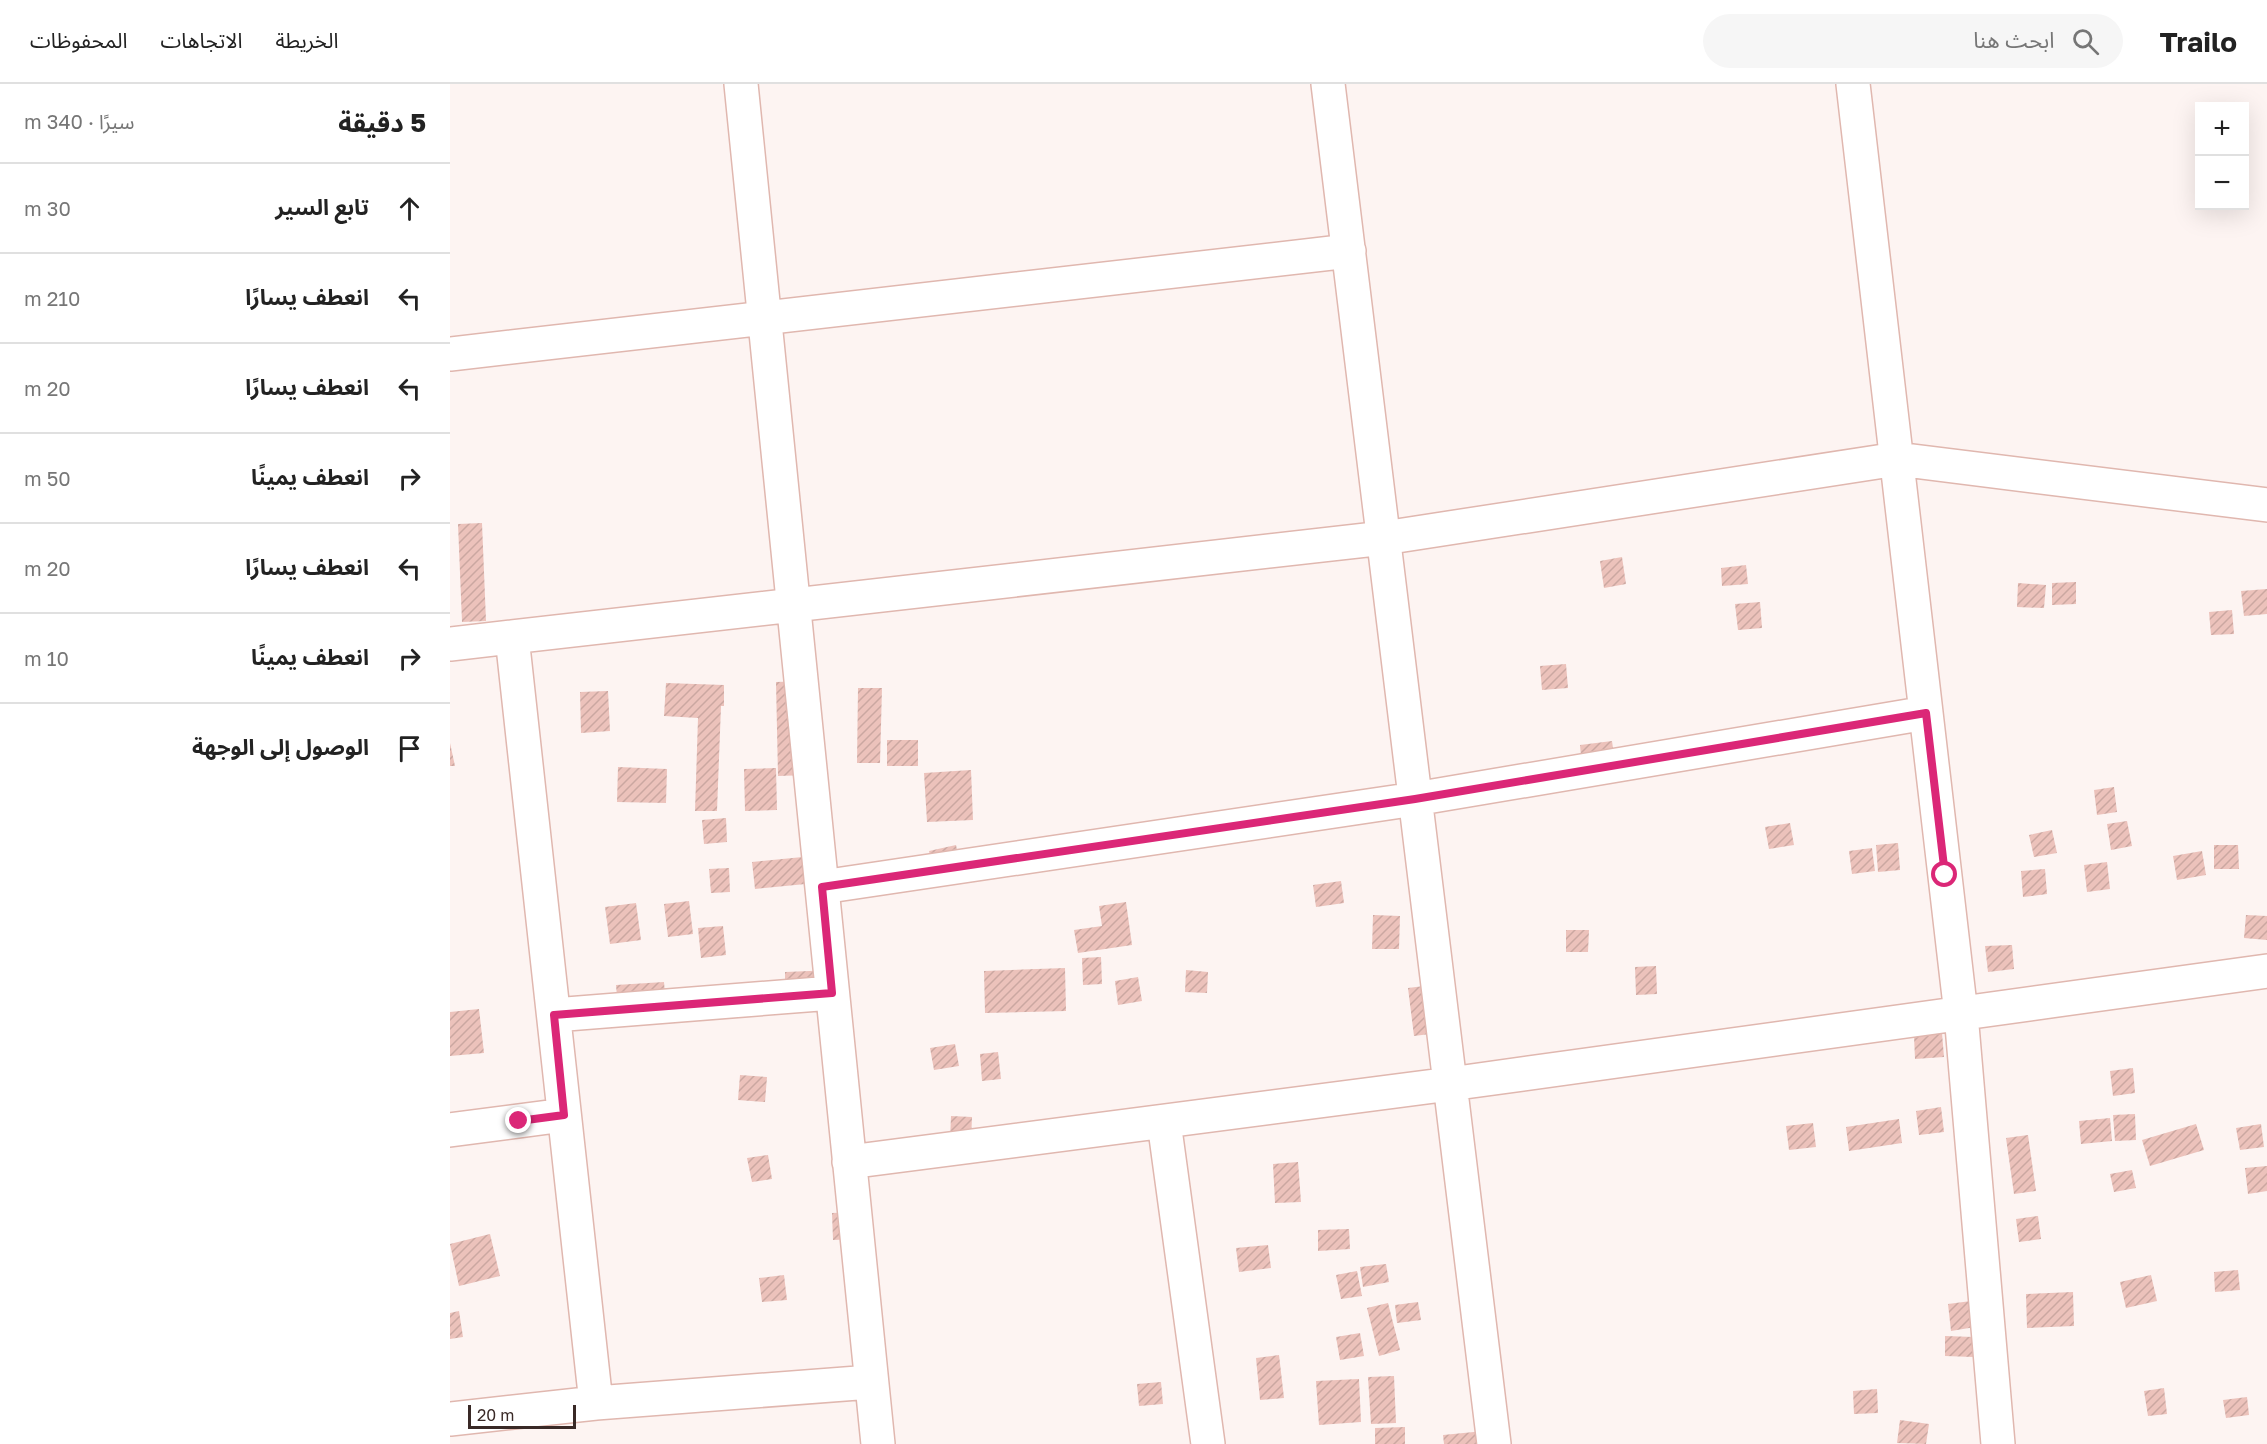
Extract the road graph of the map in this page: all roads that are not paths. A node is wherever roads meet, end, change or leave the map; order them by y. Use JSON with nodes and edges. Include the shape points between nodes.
{"nodes":[{"id":1,"x":741,"y":84,"type":"edge"},
{"id":2,"x":1328,"y":84,"type":"edge"},
{"id":3,"x":1853,"y":84,"type":"edge"},
{"id":4,"x":1349,"y":251,"type":"junction"},
{"id":5,"x":765,"y":318,"type":"junction"},
{"id":6,"x":450,"y":354,"type":"edge"},
{"id":7,"x":1897,"y":459,"type":"junction"},
{"id":8,"x":2267,"y":505,"type":"edge"},
{"id":9,"x":1384,"y":538,"type":"junction"},
{"id":10,"x":794,"y":605,"type":"junction"},
{"id":11,"x":512,"y":637,"type":"junction"},
{"id":12,"x":450,"y":644,"type":"edge"},
{"id":13,"x":1926,"y":713,"type":"junction"},
{"id":14,"x":1415,"y":799,"type":"junction"},
{"id":15,"x":822,"y":887,"type":"junction"},
{"id":16,"x":2267,"y":971,"type":"edge"},
{"id":17,"x":832,"y":993,"type":"junction"},
{"id":18,"x":1961,"y":1014,"type":"junction"},
{"id":19,"x":554,"y":1015,"type":"junction"},
{"id":20,"x":1450,"y":1084,"type":"junction"},
{"id":21,"x":564,"y":1115,"type":"junction"},
{"id":22,"x":1164,"y":1122,"type":"junction"},
{"id":23,"x":450,"y":1130,"type":"edge"},
{"id":24,"x":849,"y":1162,"type":"junction"},
{"id":25,"x":872,"y":1382,"type":"junction"},
{"id":26,"x":596,"y":1402,"type":"junction"},
{"id":27,"x":450,"y":1419,"type":"edge"},
{"id":28,"x":878,"y":1444,"type":"edge"},
{"id":29,"x":1208,"y":1444,"type":"edge"},
{"id":30,"x":1494,"y":1444,"type":"edge"},
{"id":31,"x":1998,"y":1444,"type":"edge"}],
"edges":[{"from":1,"to":5,"type":"street"},
{"from":2,"to":4,"type":"street"},
{"from":3,"to":7,"type":"street"},
{"from":4,"to":5,"type":"street"},
{"from":4,"to":9,"type":"street"},
{"from":5,"to":6,"type":"street"},
{"from":5,"to":10,"type":"street"},
{"from":7,"to":8,"type":"street"},
{"from":7,"to":9,"type":"street"},
{"from":7,"to":13,"type":"street"},
{"from":9,"to":10,"type":"street"},
{"from":9,"to":14,"type":"street"},
{"from":10,"to":11,"type":"street"},
{"from":10,"to":15,"type":"street"},
{"from":11,"to":12,"type":"street"},
{"from":11,"to":19,"type":"street"},
{"from":13,"to":14,"type":"street"},
{"from":13,"to":18,"type":"street"},
{"from":14,"to":15,"type":"street"},
{"from":14,"to":20,"type":"street"},
{"from":15,"to":17,"type":"street"},
{"from":16,"to":18,"type":"street"},
{"from":17,"to":19,"type":"street"},
{"from":17,"to":24,"type":"street"},
{"from":18,"to":20,"type":"street"},
{"from":18,"to":31,"type":"street"},
{"from":19,"to":21,"type":"street"},
{"from":20,"to":22,"type":"street"},
{"from":20,"to":30,"type":"street"},
{"from":21,"to":23,"type":"street"},
{"from":21,"to":26,"type":"street"},
{"from":22,"to":24,"type":"street"},
{"from":22,"to":29,"type":"street"},
{"from":24,"to":25,"type":"street"},
{"from":25,"to":26,"type":"street"},
{"from":25,"to":28,"type":"street"},
{"from":26,"to":27,"type":"street"}]}
